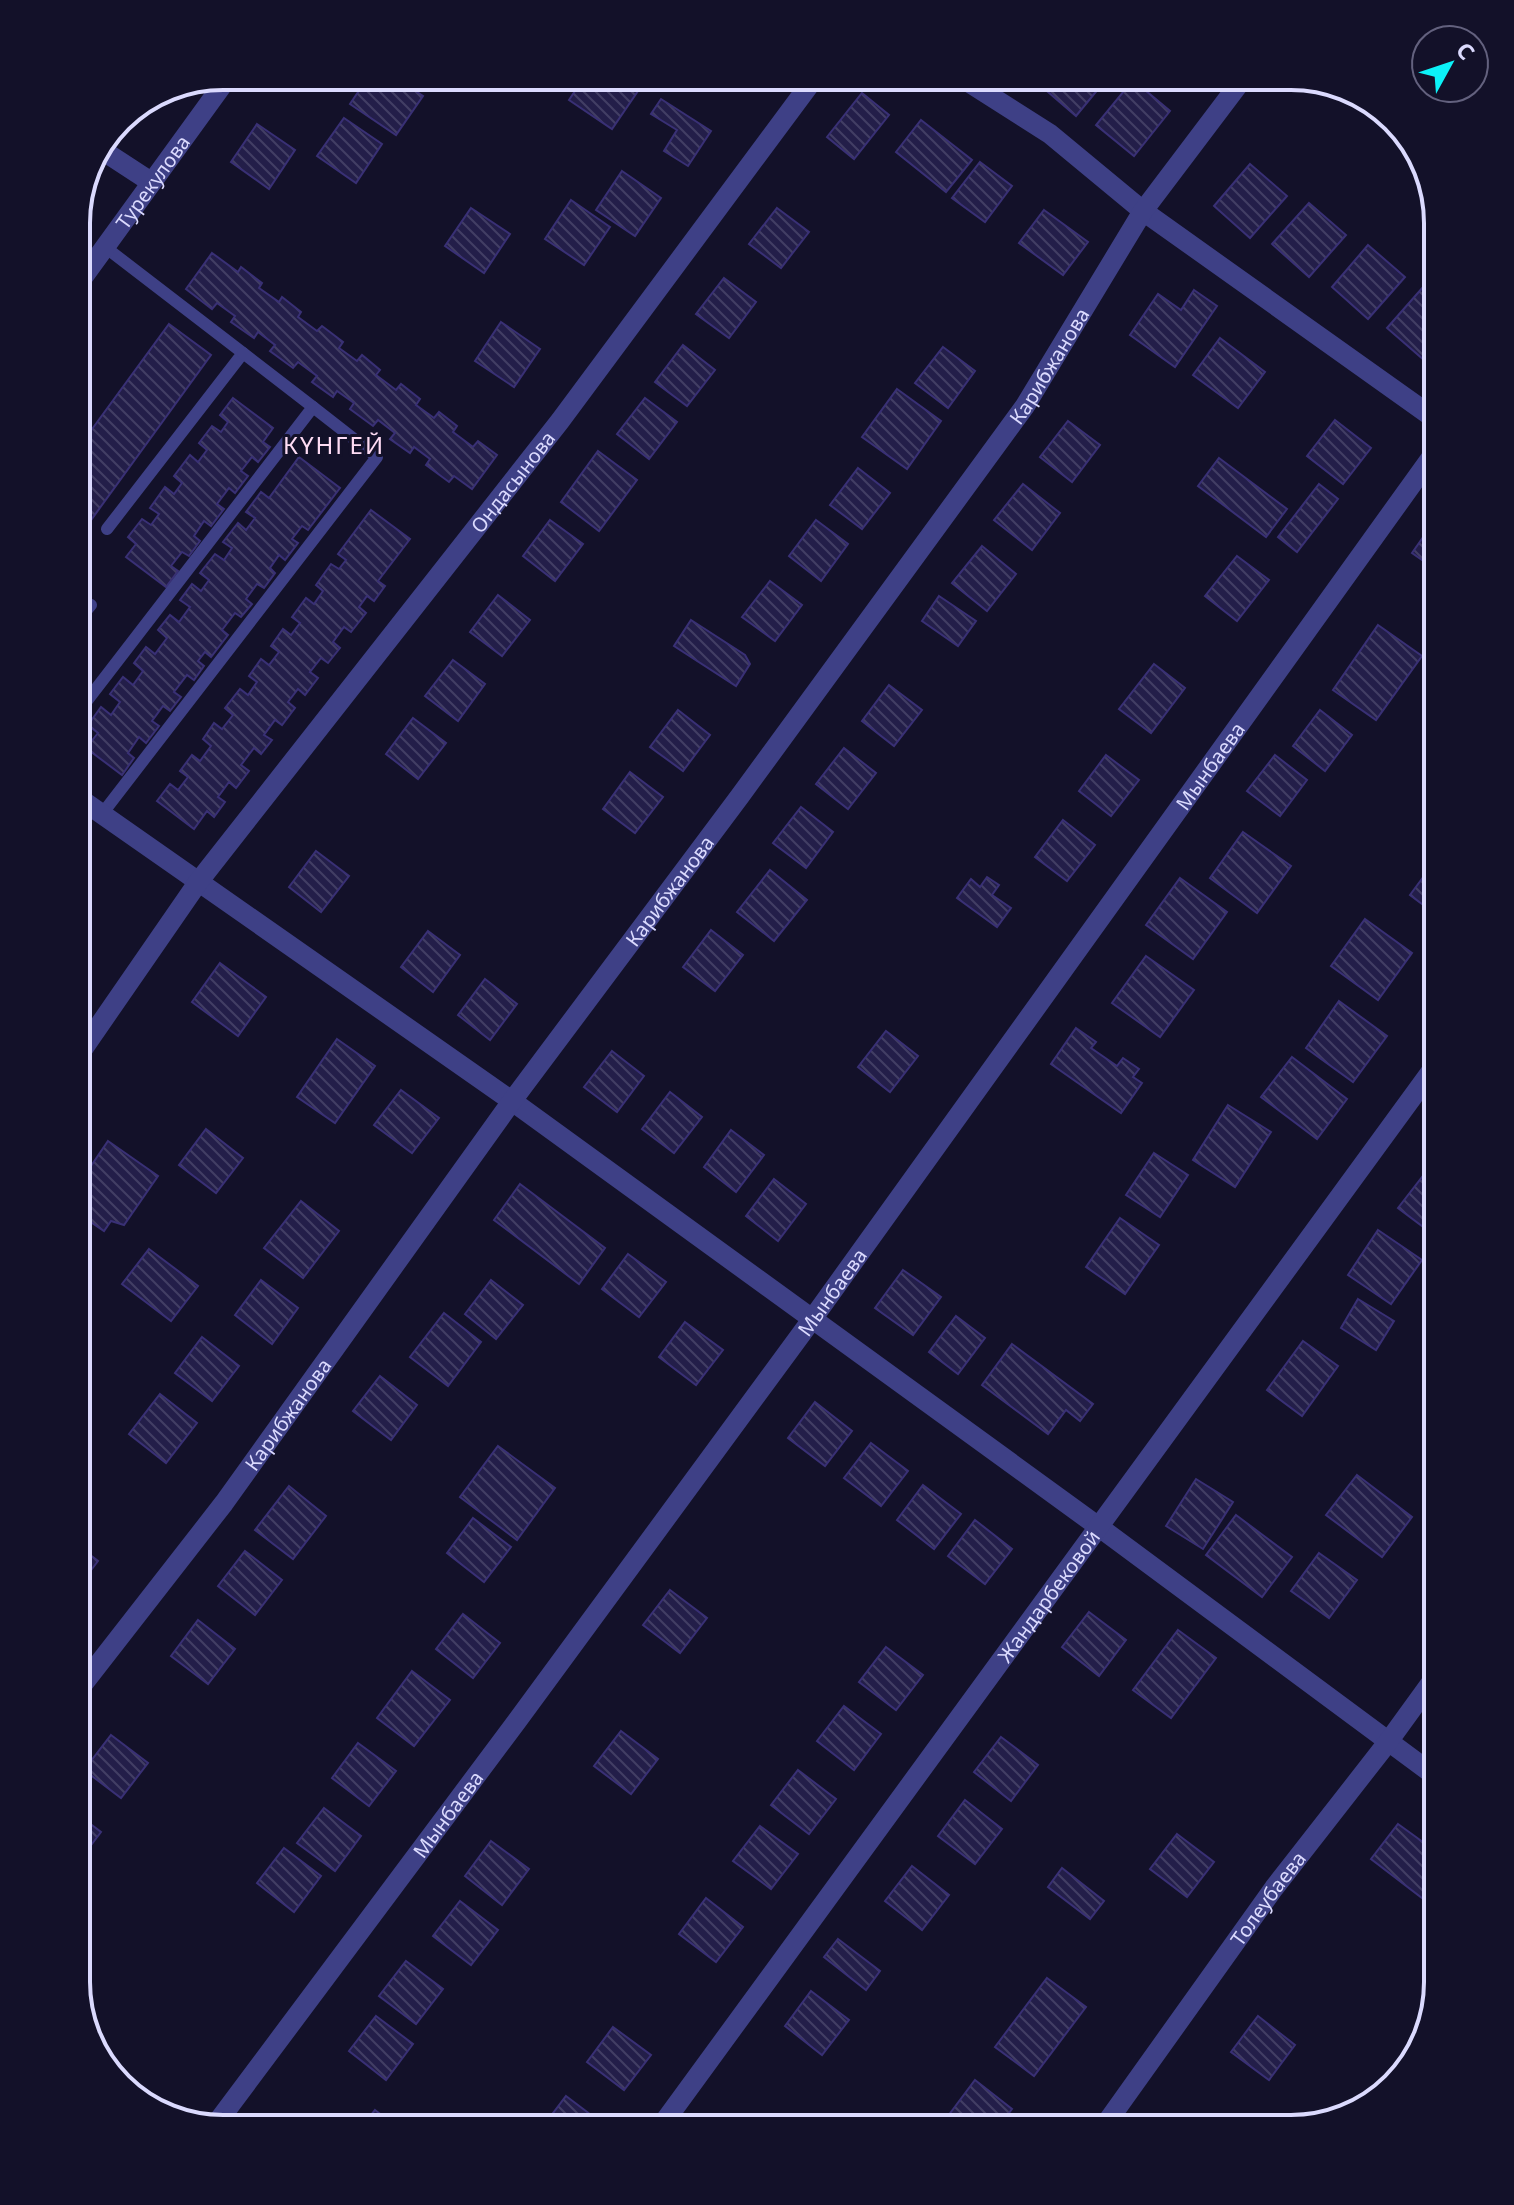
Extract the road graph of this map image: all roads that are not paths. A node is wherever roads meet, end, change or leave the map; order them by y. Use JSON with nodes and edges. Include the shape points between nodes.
{"nodes":[{"id":1,"x":806,"y":90,"type":"edge"},
{"id":2,"x":981,"y":90,"type":"edge"},
{"id":3,"x":1234,"y":90,"type":"edge"},
{"id":4,"x":218,"y":91,"type":"edge"},
{"id":5,"x":110,"y":155,"type":"edge"},
{"id":6,"x":151,"y":182,"type":"junction"},
{"id":7,"x":1143,"y":211,"type":"junction"},
{"id":8,"x":105,"y":247,"type":"junction"},
{"id":9,"x":90,"y":268,"type":"edge"},
{"id":10,"x":243,"y":353,"type":"junction"},
{"id":11,"x":313,"y":407,"type":"junction"},
{"id":12,"x":1424,"y":411,"type":"edge"},
{"id":13,"x":1424,"y":467,"type":"edge"},
{"id":14,"x":107,"y":529,"type":"dead end"},
{"id":15,"x":90,"y":697,"type":"edge"},
{"id":16,"x":90,"y":806,"type":"edge"},
{"id":17,"x":102,"y":814,"type":"junction"},
{"id":18,"x":199,"y":881,"type":"junction"},
{"id":19,"x":90,"y":1039,"type":"edge"},
{"id":20,"x":1424,"y":1081,"type":"edge"},
{"id":21,"x":512,"y":1101,"type":"junction"},
{"id":22,"x":813,"y":1318,"type":"junction"},
{"id":23,"x":1099,"y":1527,"type":"junction"},
{"id":24,"x":90,"y":1675,"type":"edge"},
{"id":25,"x":1424,"y":1692,"type":"edge"},
{"id":26,"x":1388,"y":1742,"type":"junction"},
{"id":27,"x":1424,"y":1768,"type":"edge"},
{"id":28,"x":223,"y":2115,"type":"edge"},
{"id":29,"x":669,"y":2115,"type":"edge"},
{"id":30,"x":1112,"y":2115,"type":"edge"}],
"edges":[{"from":1,"to":18,"type":"street","name":"Ондасынова","via":[[560,421]]},
{"from":2,"to":7,"type":"street","via":[[1050,134]]},
{"from":3,"to":7,"type":"street","name":"Карибжанова"},
{"from":4,"to":6,"type":"street","name":"Турекулова"},
{"from":5,"to":6,"type":"street"},
{"from":6,"to":8,"type":"street","name":"Турекулова"},
{"from":7,"to":12,"type":"street"},
{"from":7,"to":21,"type":"street","name":"Карибжанова","via":[[1025,406]]},
{"from":8,"to":9,"type":"street","name":"Турекулова"},
{"from":8,"to":10,"type":"lane"},
{"from":10,"to":11,"type":"lane"},
{"from":10,"to":14,"type":"lane"},
{"from":11,"to":15,"type":"lane"},
{"from":11,"to":17,"type":"lane","via":[[377,457]]},
{"from":13,"to":22,"type":"street","name":"Мынбаева"},
{"from":16,"to":17,"type":"street"},
{"from":17,"to":18,"type":"street"},
{"from":18,"to":19,"type":"street","name":"Ондасынова"},
{"from":18,"to":21,"type":"street"},
{"from":20,"to":23,"type":"street","name":"Жандарбековой"},
{"from":21,"to":22,"type":"street"},
{"from":21,"to":24,"type":"street","name":"Карибжанова","via":[[224,1503]]},
{"from":22,"to":23,"type":"street"},
{"from":22,"to":28,"type":"street","name":"Мынбаева"},
{"from":23,"to":26,"type":"street"},
{"from":23,"to":29,"type":"street","name":"Жандарбековой"},
{"from":25,"to":26,"type":"street","name":"Толеубаева"},
{"from":26,"to":27,"type":"street"},
{"from":26,"to":30,"type":"street","name":"Толеубаева","via":[[1274,1888]]}]}
